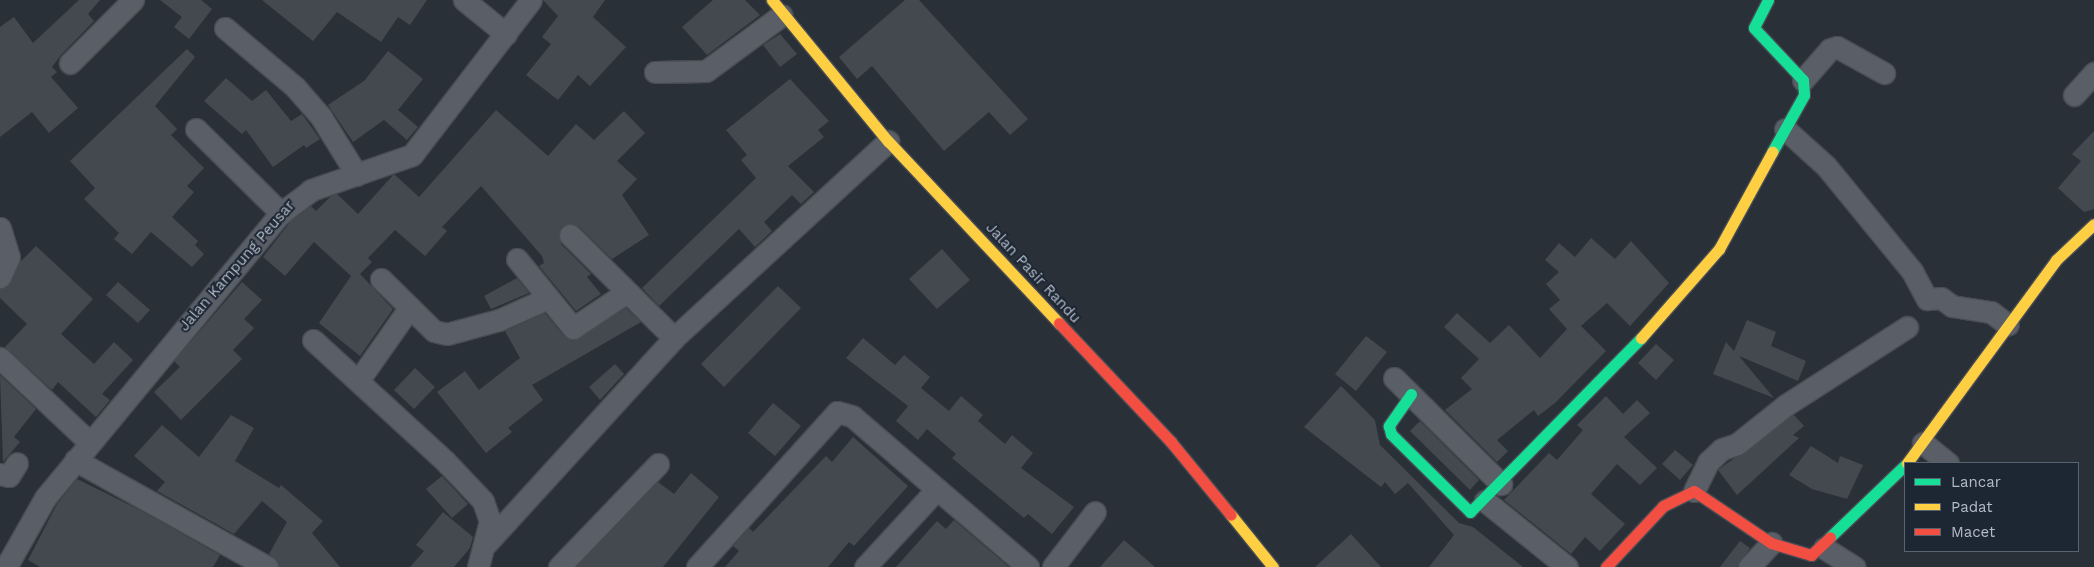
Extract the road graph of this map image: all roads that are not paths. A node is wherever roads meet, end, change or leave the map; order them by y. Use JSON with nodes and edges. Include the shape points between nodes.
{"nodes":[{"id":1,"x":133,"y":0,"type":"edge"},
{"id":2,"x":464,"y":0,"type":"edge"},
{"id":3,"x":531,"y":0,"type":"edge"},
{"id":4,"x":1768,"y":0,"type":"edge"},
{"id":5,"x":777,"y":8,"type":"edge"},
{"id":6,"x":225,"y":28,"type":"dead end"},
{"id":7,"x":506,"y":34,"type":"junction"},
{"id":8,"x":70,"y":63,"type":"dead end"},
{"id":9,"x":655,"y":72,"type":"dead end"},
{"id":10,"x":2094,"y":73,"type":"edge"},
{"id":11,"x":1884,"y":74,"type":"dead end"},
{"id":12,"x":1802,"y":80,"type":"junction"},
{"id":13,"x":2074,"y":95,"type":"dead end"},
{"id":14,"x":196,"y":129,"type":"dead end"},
{"id":15,"x":1785,"y":129,"type":"junction"},
{"id":16,"x":888,"y":141,"type":"junction"},
{"id":17,"x":357,"y":175,"type":"junction"},
{"id":18,"x":281,"y":213,"type":"junction"},
{"id":19,"x":2094,"y":224,"type":"edge"},
{"id":20,"x":0,"y":228,"type":"edge"},
{"id":21,"x":570,"y":235,"type":"dead end"},
{"id":22,"x":517,"y":259,"type":"dead end"},
{"id":23,"x":0,"y":276,"type":"edge"},
{"id":24,"x":381,"y":279,"type":"dead end"},
{"id":25,"x":627,"y":292,"type":"junction"},
{"id":26,"x":548,"y":298,"type":"junction"},
{"id":27,"x":410,"y":307,"type":"junction"},
{"id":28,"x":2008,"y":325,"type":"junction"},
{"id":29,"x":1906,"y":327,"type":"dead end"},
{"id":30,"x":674,"y":338,"type":"junction"},
{"id":31,"x":313,"y":340,"type":"dead end"},
{"id":32,"x":0,"y":358,"type":"edge"},
{"id":33,"x":1394,"y":378,"type":"dead end"},
{"id":34,"x":358,"y":381,"type":"junction"},
{"id":35,"x":1411,"y":394,"type":"junction"},
{"id":36,"x":89,"y":442,"type":"junction"},
{"id":37,"x":1923,"y":443,"type":"junction"},
{"id":38,"x":75,"y":460,"type":"junction"},
{"id":39,"x":1908,"y":462,"type":"edge"},
{"id":40,"x":1947,"y":462,"type":"edge"},
{"id":41,"x":658,"y":464,"type":"dead end"},
{"id":42,"x":1904,"y":466,"type":"edge"},
{"id":43,"x":1501,"y":484,"type":"junction"},
{"id":44,"x":938,"y":489,"type":"junction"},
{"id":45,"x":1694,"y":491,"type":"junction"},
{"id":46,"x":1485,"y":501,"type":"junction"},
{"id":47,"x":1095,"y":512,"type":"dead end"},
{"id":48,"x":1771,"y":542,"type":"junction"},
{"id":49,"x":487,"y":543,"type":"junction"},
{"id":50,"x":1813,"y":557,"type":"edge"},
{"id":51,"x":6,"y":567,"type":"edge"},
{"id":52,"x":267,"y":567,"type":"edge"},
{"id":53,"x":478,"y":567,"type":"edge"},
{"id":54,"x":559,"y":567,"type":"edge"},
{"id":55,"x":697,"y":567,"type":"edge"},
{"id":56,"x":865,"y":567,"type":"edge"},
{"id":57,"x":1028,"y":567,"type":"edge"},
{"id":58,"x":1053,"y":567,"type":"edge"},
{"id":59,"x":1273,"y":567,"type":"edge"},
{"id":60,"x":1566,"y":567,"type":"edge"},
{"id":61,"x":1606,"y":567,"type":"edge"},
{"id":62,"x":1749,"y":567,"type":"edge"},
{"id":63,"x":1854,"y":567,"type":"edge"}],
"edges":[{"from":1,"to":8,"type":"street"},
{"from":2,"to":7,"type":"street"},
{"from":3,"to":7,"type":"street","name":"Jalan Kampung Peusar"},
{"from":4,"to":12,"type":"street","via":[[1754,28]]},
{"from":5,"to":9,"type":"street","via":[[706,71]]},
{"from":5,"to":16,"type":"street","name":"Jalan Pasir Randu"},
{"from":6,"to":17,"type":"street","via":[[295,87],[321,117]]},
{"from":7,"to":17,"type":"street","name":"Jalan Kampung Peusar","via":[[412,155]]},
{"from":10,"to":13,"type":"street"},
{"from":11,"to":12,"type":"street","via":[[1837,47],[1830,49]]},
{"from":12,"to":15,"type":"street","via":[[1804,95]]},
{"from":14,"to":18,"type":"street"},
{"from":15,"to":28,"type":"street","via":[[1826,166],[1912,271],[1927,299],[1941,298],[1952,306],[1991,312]]},
{"from":15,"to":43,"type":"street","via":[[1719,249],[1610,373]]},
{"from":16,"to":30,"type":"street"},
{"from":16,"to":59,"type":"street","name":"Jalan Pasir Randu","via":[[1171,442]]},
{"from":17,"to":18,"type":"street","name":"Jalan Kampung Peusar","via":[[311,190]]},
{"from":18,"to":36,"type":"street","name":"Jalan Kampung Peusar"},
{"from":19,"to":28,"type":"street","via":[[2056,260]]},
{"from":20,"to":23,"type":"street","via":[[9,257]]},
{"from":21,"to":25,"type":"street"},
{"from":22,"to":26,"type":"street"},
{"from":24,"to":27,"type":"street"},
{"from":25,"to":26,"type":"street","via":[[574,328]]},
{"from":25,"to":30,"type":"street"},
{"from":26,"to":27,"type":"street","via":[[499,320],[447,334],[434,331]]},
{"from":27,"to":34,"type":"street"},
{"from":28,"to":37,"type":"street"},
{"from":29,"to":45,"type":"street","via":[[1786,405],[1737,444],[1722,449],[1708,462]]},
{"from":30,"to":49,"type":"street"},
{"from":31,"to":34,"type":"street"},
{"from":32,"to":36,"type":"street"},
{"from":33,"to":35,"type":"street"},
{"from":34,"to":49,"type":"street","via":[[483,502],[490,521]]},
{"from":35,"to":43,"type":"street"},
{"from":35,"to":46,"type":"street","via":[[1389,426],[1391,434],[1463,509],[1470,512]]},
{"from":36,"to":38,"type":"street","name":"Jalan Kampung Peusar"},
{"from":37,"to":39,"type":"street"},
{"from":37,"to":40,"type":"street"},
{"from":38,"to":51,"type":"street","name":"Jalan Kampung Peusar","via":[[45,498]]},
{"from":38,"to":52,"type":"street"},
{"from":41,"to":54,"type":"street"},
{"from":42,"to":50,"type":"street"},
{"from":43,"to":46,"type":"street"},
{"from":44,"to":55,"type":"street","via":[[852,416],[837,412]]},
{"from":44,"to":56,"type":"street"},
{"from":44,"to":57,"type":"street"},
{"from":45,"to":48,"type":"street"},
{"from":45,"to":61,"type":"street","via":[[1663,506]]},
{"from":46,"to":60,"type":"street"},
{"from":47,"to":58,"type":"street"},
{"from":48,"to":50,"type":"street"},
{"from":48,"to":62,"type":"street"},
{"from":49,"to":53,"type":"street"},
{"from":50,"to":63,"type":"street"}]}
